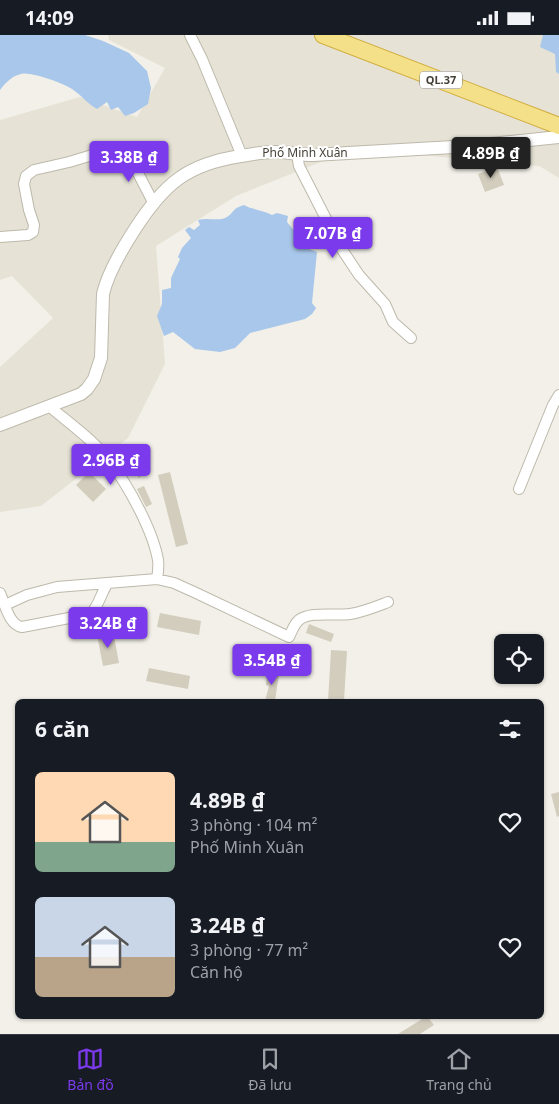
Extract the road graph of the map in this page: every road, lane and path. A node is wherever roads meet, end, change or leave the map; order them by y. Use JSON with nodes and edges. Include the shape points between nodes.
{"nodes":[{"id":1,"x":190,"y":35,"type":"edge"},
{"id":2,"x":323,"y":35,"type":"edge"},
{"id":3,"x":559,"y":126,"type":"edge"},
{"id":4,"x":559,"y":137,"type":"edge"},
{"id":5,"x":296,"y":153,"type":"junction"},
{"id":6,"x":242,"y":156,"type":"junction"},
{"id":7,"x":154,"y":204,"type":"junction"},
{"id":8,"x":0,"y":237,"type":"edge"},
{"id":9,"x":411,"y":338,"type":"dead end"},
{"id":10,"x":559,"y":395,"type":"edge"},
{"id":11,"x":49,"y":406,"type":"junction"},
{"id":12,"x":0,"y":425,"type":"edge"},
{"id":13,"x":519,"y":489,"type":"dead end"},
{"id":14,"x":157,"y":579,"type":"junction"},
{"id":15,"x":108,"y":583,"type":"junction"},
{"id":16,"x":0,"y":593,"type":"edge"},
{"id":17,"x":388,"y":603,"type":"dead end"},
{"id":18,"x":5,"y":605,"type":"junction"}],
"edges":[{"from":1,"to":6,"type":"street"},
{"from":2,"to":3,"type":"highway","number":"QL.37"},
{"from":4,"to":5,"type":"street","name":"Phố Minh Xuân","via":[[462,147],[313,155]]},
{"from":5,"to":6,"type":"street","name":"Phố Minh Xuân"},
{"from":5,"to":9,"type":"street","via":[[299,167],[341,248],[359,275],[385,304],[393,322]]},
{"from":6,"to":7,"type":"street","name":"Phố Minh Xuân","via":[[222,158],[187,171]]},
{"from":7,"to":8,"type":"street","via":[[126,150],[119,147],[34,170],[26,176],[24,184],[33,232]]},
{"from":7,"to":11,"type":"street","name":"Phố Minh Xuân","via":[[127,242],[105,285],[101,358],[94,379],[81,394]]},
{"from":10,"to":13,"type":"street"},
{"from":11,"to":12,"type":"street","name":"Phố Minh Xuân"},
{"from":11,"to":14,"type":"street","via":[[111,463],[149,533],[158,560]]},
{"from":14,"to":15,"type":"street"},
{"from":14,"to":17,"type":"street","via":[[174,583],[289,637],[295,624],[307,616],[349,614]]},
{"from":15,"to":18,"type":"street","via":[[57,587]]},
{"from":15,"to":18,"type":"street","via":[[95,610],[90,613],[17,627]]},
{"from":16,"to":18,"type":"street"}]}
